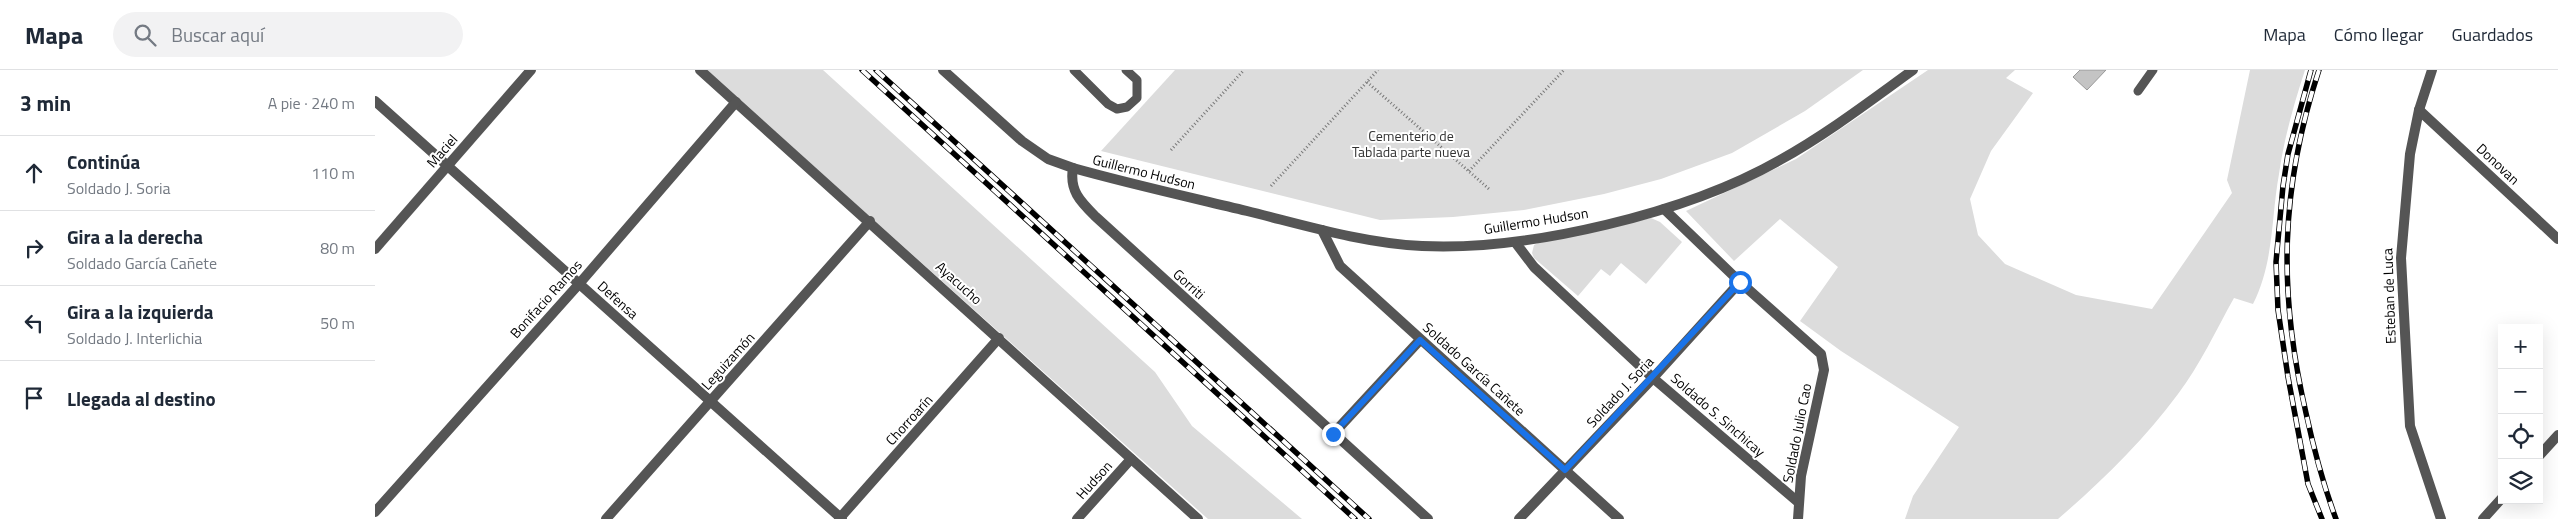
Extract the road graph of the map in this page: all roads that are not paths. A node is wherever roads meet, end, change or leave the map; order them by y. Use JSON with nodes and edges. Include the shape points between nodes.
{"nodes":[{"id":1,"x":531,"y":70,"type":"edge"},
{"id":2,"x":699,"y":70,"type":"edge"},
{"id":3,"x":943,"y":70,"type":"edge"},
{"id":4,"x":1074,"y":70,"type":"edge"},
{"id":5,"x":1126,"y":70,"type":"edge"},
{"id":6,"x":1913,"y":70,"type":"edge"},
{"id":7,"x":2153,"y":70,"type":"edge"},
{"id":8,"x":2432,"y":70,"type":"edge"},
{"id":9,"x":2138,"y":91,"type":"dead end"},
{"id":10,"x":375,"y":101,"type":"edge"},
{"id":11,"x":736,"y":102,"type":"junction"},
{"id":12,"x":2419,"y":110,"type":"junction"},
{"id":13,"x":446,"y":167,"type":"junction"},
{"id":14,"x":1073,"y":168,"type":"junction"},
{"id":15,"x":1664,"y":209,"type":"junction"},
{"id":16,"x":870,"y":221,"type":"junction"},
{"id":17,"x":1322,"y":230,"type":"junction"},
{"id":18,"x":2558,"y":239,"type":"edge"},
{"id":19,"x":1515,"y":242,"type":"junction"},
{"id":20,"x":375,"y":249,"type":"edge"},
{"id":21,"x":1740,"y":282,"type":"junction"},
{"id":22,"x":579,"y":284,"type":"junction"},
{"id":23,"x":999,"y":338,"type":"junction"},
{"id":24,"x":1420,"y":340,"type":"junction"},
{"id":25,"x":1653,"y":378,"type":"junction"},
{"id":26,"x":711,"y":400,"type":"junction"},
{"id":27,"x":1333,"y":434,"type":"junction"},
{"id":28,"x":2558,"y":434,"type":"edge"},
{"id":29,"x":2543,"y":451,"type":"edge"},
{"id":30,"x":1131,"y":459,"type":"junction"},
{"id":31,"x":1565,"y":470,"type":"junction"},
{"id":32,"x":1798,"y":502,"type":"junction"},
{"id":33,"x":2498,"y":502,"type":"edge"},
{"id":34,"x":375,"y":512,"type":"edge"},
{"id":35,"x":841,"y":518,"type":"edge"},
{"id":36,"x":607,"y":519,"type":"edge"},
{"id":37,"x":1077,"y":519,"type":"edge"},
{"id":38,"x":1198,"y":519,"type":"edge"},
{"id":39,"x":1427,"y":519,"type":"edge"},
{"id":40,"x":1519,"y":519,"type":"edge"},
{"id":41,"x":1619,"y":519,"type":"edge"},
{"id":42,"x":1798,"y":519,"type":"edge"},
{"id":43,"x":2441,"y":519,"type":"edge"},
{"id":44,"x":2483,"y":519,"type":"edge"}],
"edges":[{"from":1,"to":13,"type":"street","name":"Maciel"},
{"from":2,"to":11,"type":"street","name":"Ayacucho"},
{"from":3,"to":14,"type":"street","via":[[1022,141],[1047,159]]},
{"from":4,"to":5,"type":"lane","via":[[1117,109],[1137,98],[1137,80]]},
{"from":6,"to":15,"type":"street","name":"Guillermo Hudson","via":[[1838,124],[1779,161],[1737,182]]},
{"from":7,"to":9,"type":"lane"},
{"from":8,"to":12,"type":"street","name":"Esteban de Luca"},
{"from":10,"to":13,"type":"street","name":"Defensa"},
{"from":11,"to":16,"type":"street","name":"Ayacucho"},
{"from":11,"to":22,"type":"street","name":"Bonifacio Ramos"},
{"from":12,"to":18,"type":"street","name":"Donovan"},
{"from":12,"to":43,"type":"street","name":"Esteban de Luca","via":[[2404,203],[2402,302],[2410,426]]},
{"from":13,"to":20,"type":"street","name":"Maciel"},
{"from":13,"to":22,"type":"street","name":"Defensa"},
{"from":14,"to":17,"type":"street","name":"Guillermo Hudson"},
{"from":14,"to":27,"type":"street","name":"Gorriti","via":[[1071,182],[1078,197],[1096,217]]},
{"from":15,"to":19,"type":"street","name":"Guillermo Hudson"},
{"from":15,"to":21,"type":"street"},
{"from":16,"to":23,"type":"street","name":"Ayacucho"},
{"from":16,"to":26,"type":"street","name":"Leguizamón"},
{"from":17,"to":19,"type":"street","name":"Guillermo Hudson","via":[[1422,246]]},
{"from":17,"to":24,"type":"street","name":"Soldado García Cañete","via":[[1340,266]]},
{"from":19,"to":25,"type":"street","name":"Soldado S. Sinchicay","via":[[1534,267]]},
{"from":21,"to":25,"type":"street","name":"Soldado J. Soria"},
{"from":21,"to":32,"type":"street","name":"Soldado Julio Cao","via":[[1821,354],[1824,370]]},
{"from":22,"to":26,"type":"street","name":"Defensa"},
{"from":22,"to":34,"type":"street","name":"Bonifacio Ramos"},
{"from":23,"to":30,"type":"street","name":"Ayacucho"},
{"from":23,"to":35,"type":"street","name":"Chorroarín"},
{"from":24,"to":27,"type":"street"},
{"from":24,"to":31,"type":"street","name":"Soldado García Cañete"},
{"from":25,"to":31,"type":"street","name":"Soldado J. Soria"},
{"from":25,"to":32,"type":"street","name":"Soldado S. Sinchicay"},
{"from":26,"to":35,"type":"street","name":"Defensa"},
{"from":26,"to":36,"type":"street","name":"Leguizamón"},
{"from":27,"to":39,"type":"street","name":"Gorriti"},
{"from":28,"to":29,"type":"street"},
{"from":30,"to":37,"type":"street","name":"Hudson"},
{"from":30,"to":38,"type":"street","name":"Ayacucho"},
{"from":31,"to":40,"type":"street","name":"Soldado J. Soria"},
{"from":31,"to":41,"type":"street","name":"Soldado García Cañete"},
{"from":32,"to":42,"type":"street","name":"Soldado Julio Cao"},
{"from":33,"to":44,"type":"street"}]}
